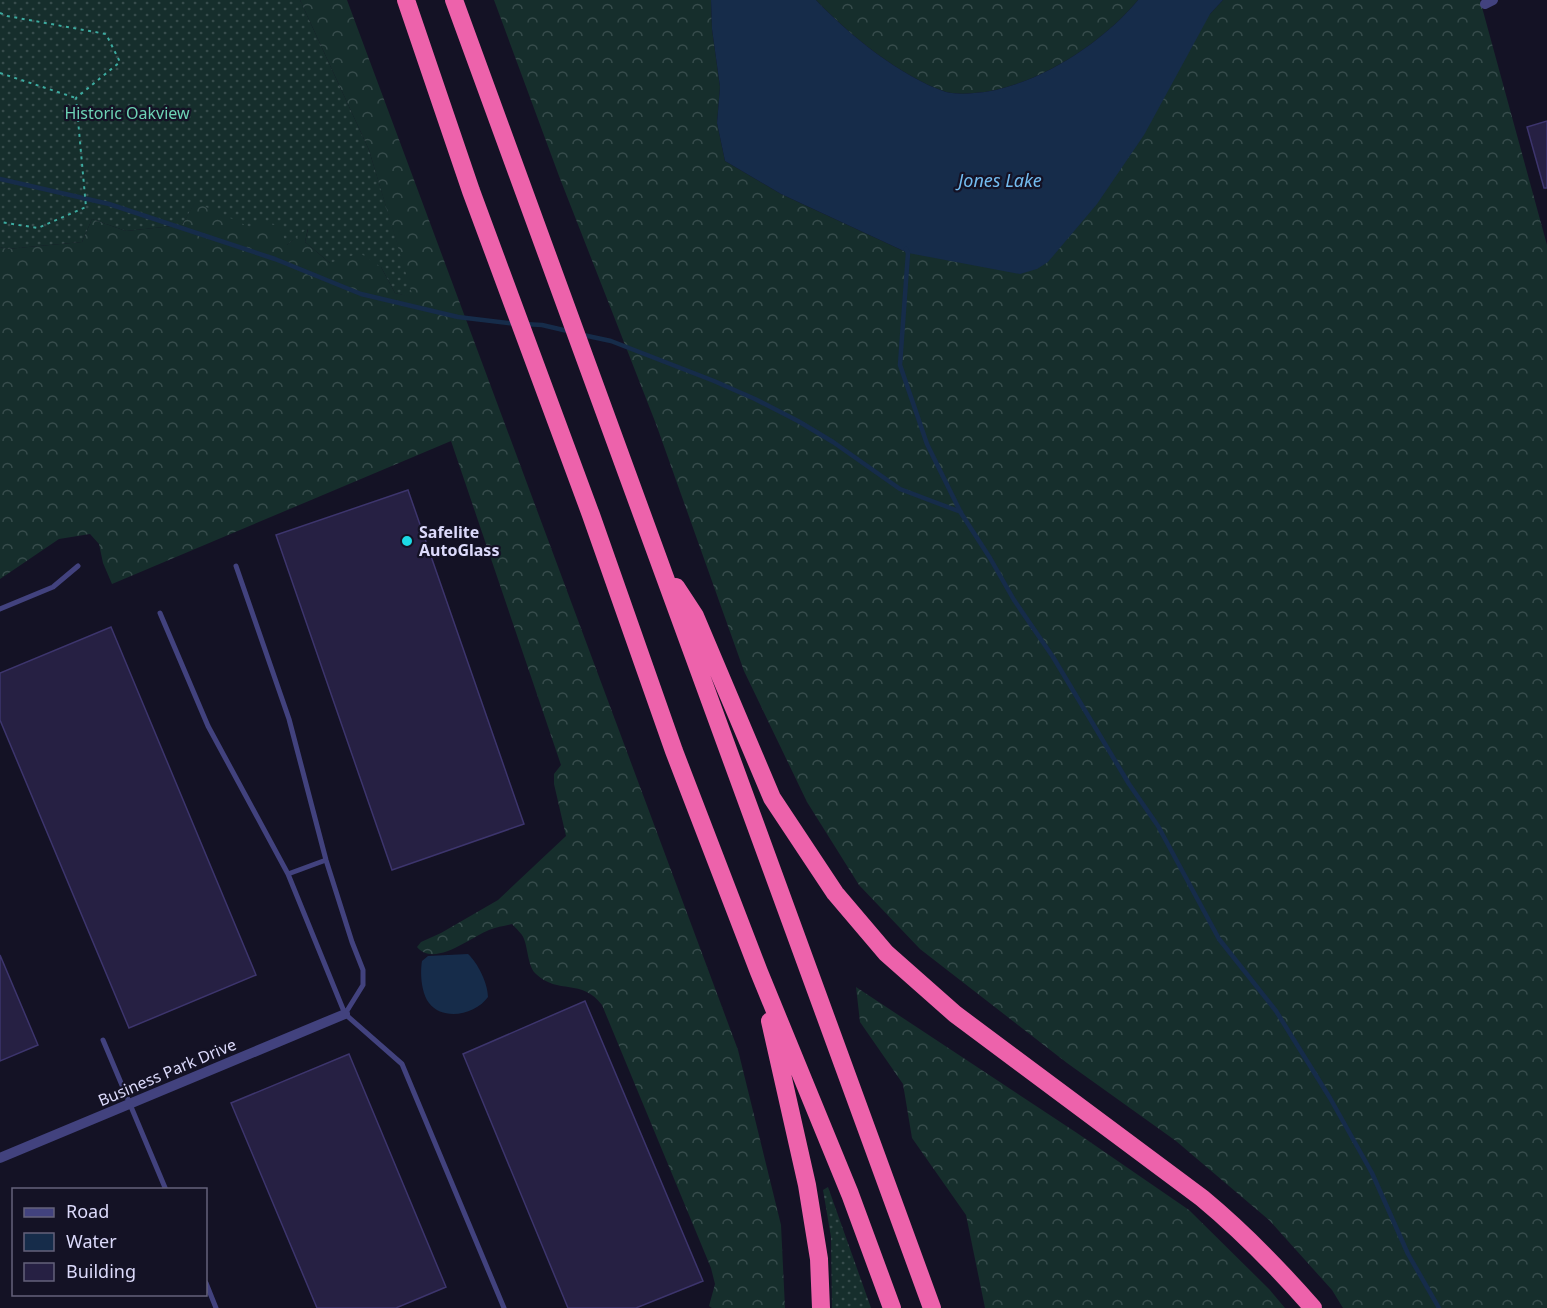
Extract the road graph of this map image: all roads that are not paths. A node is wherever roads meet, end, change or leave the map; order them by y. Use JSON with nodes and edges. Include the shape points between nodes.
{"nodes":[{"id":1,"x":406,"y":0,"type":"edge"},
{"id":2,"x":454,"y":0,"type":"edge"},
{"id":3,"x":660,"y":563,"type":"junction"},
{"id":4,"x":78,"y":566,"type":"dead end"},
{"id":5,"x":236,"y":566,"type":"dead end"},
{"id":6,"x":0,"y":609,"type":"edge"},
{"id":7,"x":160,"y":614,"type":"dead end"},
{"id":8,"x":326,"y":860,"type":"junction"},
{"id":9,"x":288,"y":874,"type":"junction"},
{"id":10,"x":759,"y":972,"type":"junction"},
{"id":11,"x":345,"y":1014,"type":"junction"},
{"id":12,"x":103,"y":1040,"type":"dead end"},
{"id":13,"x":130,"y":1104,"type":"junction"},
{"id":14,"x":0,"y":1158,"type":"edge"},
{"id":15,"x":165,"y":1188,"type":"edge"},
{"id":16,"x":207,"y":1286,"type":"edge"},
{"id":17,"x":216,"y":1308,"type":"edge"},
{"id":18,"x":504,"y":1308,"type":"edge"},
{"id":19,"x":821,"y":1308,"type":"edge"},
{"id":20,"x":892,"y":1308,"type":"edge"},
{"id":21,"x":932,"y":1308,"type":"edge"},
{"id":22,"x":1313,"y":1308,"type":"edge"}],
"edges":[{"from":1,"to":10,"type":"highway","via":[[674,751]]},
{"from":2,"to":3,"type":"highway"},
{"from":3,"to":21,"type":"highway"},
{"from":3,"to":22,"type":"highway","via":[[695,616],[772,798],[835,893],[886,953],[955,1014],[1202,1198],[1272,1261]]},
{"from":4,"to":6,"type":"lane","via":[[53,587]]},
{"from":5,"to":8,"type":"lane","via":[[289,719]]},
{"from":7,"to":9,"type":"lane","via":[[208,726]]},
{"from":8,"to":9,"type":"lane"},
{"from":8,"to":11,"type":"lane","via":[[363,970],[363,985]]},
{"from":9,"to":11,"type":"lane"},
{"from":10,"to":19,"type":"highway","via":[[807,1185],[819,1258]]},
{"from":10,"to":20,"type":"highway"},
{"from":11,"to":13,"type":"street","name":"Business Park Drive"},
{"from":11,"to":18,"type":"lane","via":[[402,1064]]},
{"from":12,"to":13,"type":"lane"},
{"from":13,"to":14,"type":"street","name":"Business Park Drive"},
{"from":13,"to":15,"type":"lane"},
{"from":16,"to":17,"type":"lane"}]}
